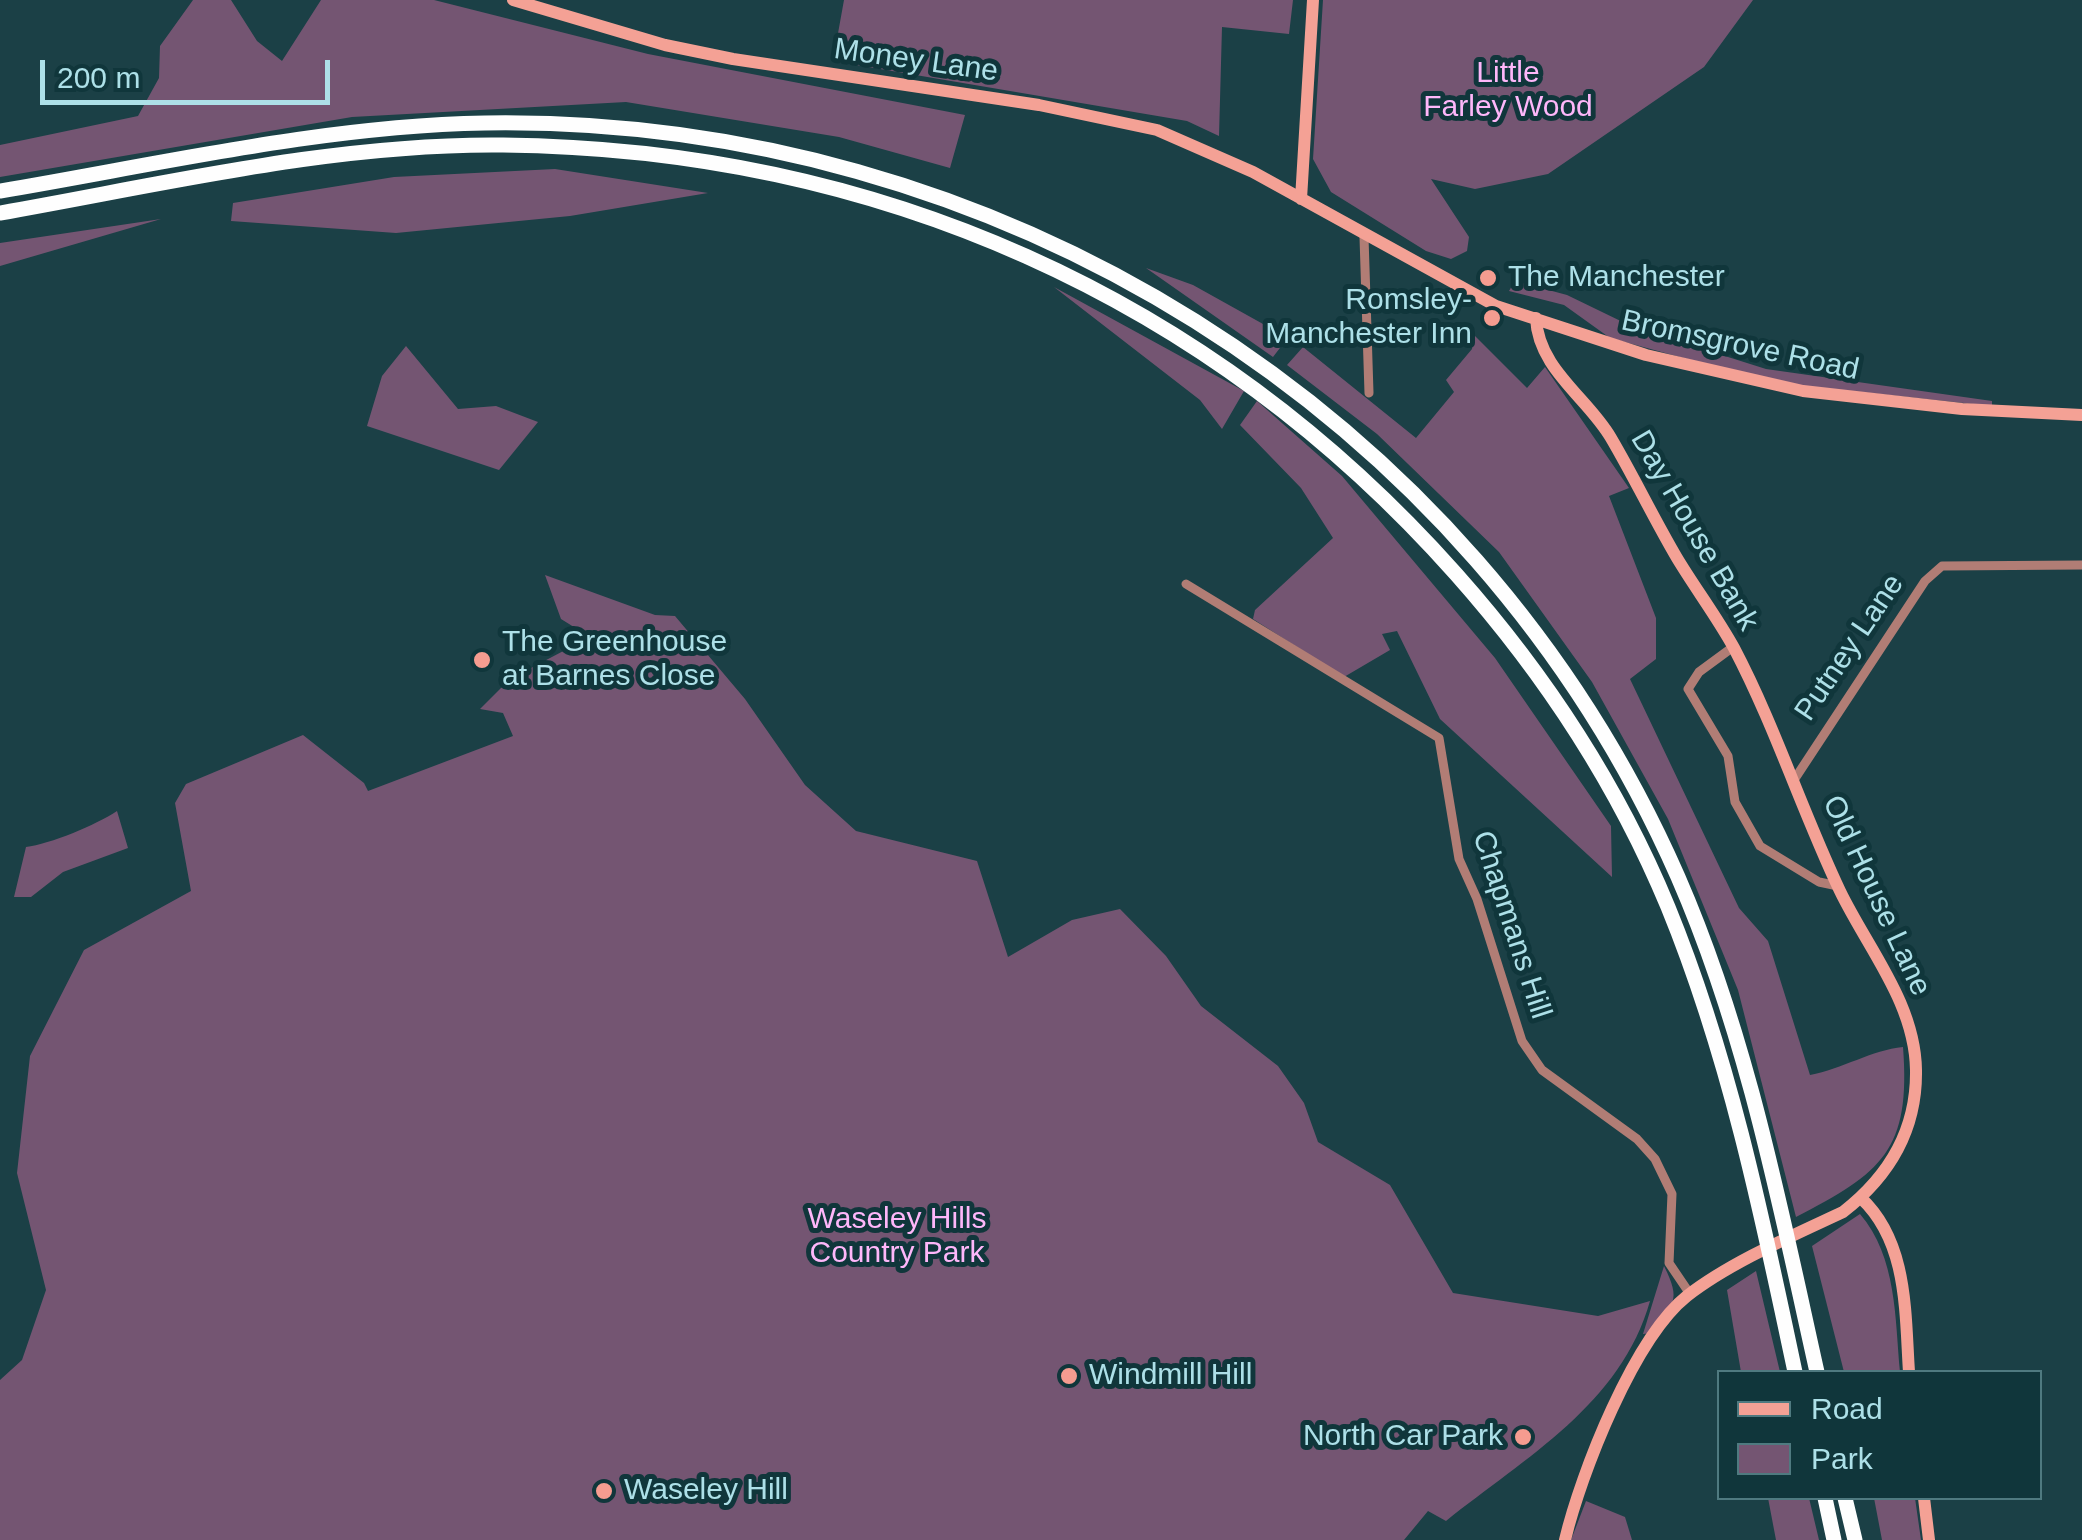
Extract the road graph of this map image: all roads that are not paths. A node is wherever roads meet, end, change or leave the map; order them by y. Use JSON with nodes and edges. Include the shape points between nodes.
{"nodes":[{"id":1,"x":513,"y":0,"type":"edge"},
{"id":2,"x":1313,"y":0,"type":"edge"},
{"id":3,"x":0,"y":192,"type":"edge"},
{"id":4,"x":1301,"y":200,"type":"junction"},
{"id":5,"x":0,"y":213,"type":"edge"},
{"id":6,"x":1364,"y":237,"type":"junction"},
{"id":7,"x":1536,"y":318,"type":"junction"},
{"id":8,"x":1368,"y":394,"type":"dead end"},
{"id":9,"x":2082,"y":415,"type":"edge"},
{"id":10,"x":2082,"y":565,"type":"edge"},
{"id":11,"x":1186,"y":584,"type":"dead end"},
{"id":12,"x":1733,"y":647,"type":"junction"},
{"id":13,"x":1794,"y":780,"type":"junction"},
{"id":14,"x":1838,"y":886,"type":"junction"},
{"id":15,"x":1861,"y":1198,"type":"junction"},
{"id":16,"x":1690,"y":1294,"type":"junction"},
{"id":17,"x":1795,"y":1370,"type":"edge"},
{"id":18,"x":1818,"y":1370,"type":"edge"},
{"id":19,"x":1910,"y":1370,"type":"edge"},
{"id":20,"x":1825,"y":1500,"type":"edge"},
{"id":21,"x":1846,"y":1500,"type":"edge"},
{"id":22,"x":1924,"y":1500,"type":"edge"},
{"id":23,"x":1565,"y":1540,"type":"edge"},
{"id":24,"x":1834,"y":1540,"type":"edge"},
{"id":25,"x":1855,"y":1540,"type":"edge"},
{"id":26,"x":1929,"y":1540,"type":"edge"}],
"edges":[{"from":1,"to":4,"type":"street","name":"Money Lane","via":[[733,59],[1114,118],[1204,148]]},
{"from":2,"to":4,"type":"street"},
{"from":3,"to":18,"type":"highway","via":[[427,126],[648,130],[780,149],[956,201],[1064,248],[1188,314],[1296,390],[1436,518],[1502,593],[1596,723],[1676,873],[1712,960],[1757,1112]]},
{"from":4,"to":6,"type":"street","name":"Bromsgrove Road"},
{"from":5,"to":17,"type":"highway","via":[[314,159],[431,148],[602,148],[718,160],[964,228],[1121,302],[1205,352],[1346,461],[1420,534],[1541,678],[1594,760],[1667,904],[1708,1010]]},
{"from":6,"to":7,"type":"street","name":"Bromsgrove Road","via":[[1496,306]]},
{"from":6,"to":8,"type":"street"},
{"from":7,"to":9,"type":"street","name":"Bromsgrove Road","via":[[1646,355],[1803,390]]},
{"from":7,"to":12,"type":"street","name":"Day House Bank","via":[[1550,362],[1607,431]]},
{"from":10,"to":13,"type":"street","name":"Putney Lane","via":[[1942,566],[1925,581]]},
{"from":11,"to":16,"type":"street","name":"Chapmans Hill","via":[[1439,738],[1459,858],[1522,1042],[1542,1070],[1638,1139],[1655,1159],[1672,1194],[1669,1264]]},
{"from":12,"to":13,"type":"street","name":"Day House Bank"},
{"from":12,"to":14,"type":"street","via":[[1688,689],[1728,756],[1735,802],[1764,850]]},
{"from":13,"to":14,"type":"street","name":"Old House Lane"},
{"from":14,"to":15,"type":"street","name":"Old House Lane","via":[[1894,986],[1912,1032],[1916,1070],[1908,1130]]},
{"from":15,"to":16,"type":"street"},
{"from":15,"to":19,"type":"street","via":[[1877,1213],[1896,1254]]},
{"from":16,"to":23,"type":"street","via":[[1648,1340],[1596,1448]]},
{"from":20,"to":24,"type":"highway"},
{"from":21,"to":25,"type":"highway"},
{"from":22,"to":26,"type":"street"}]}
